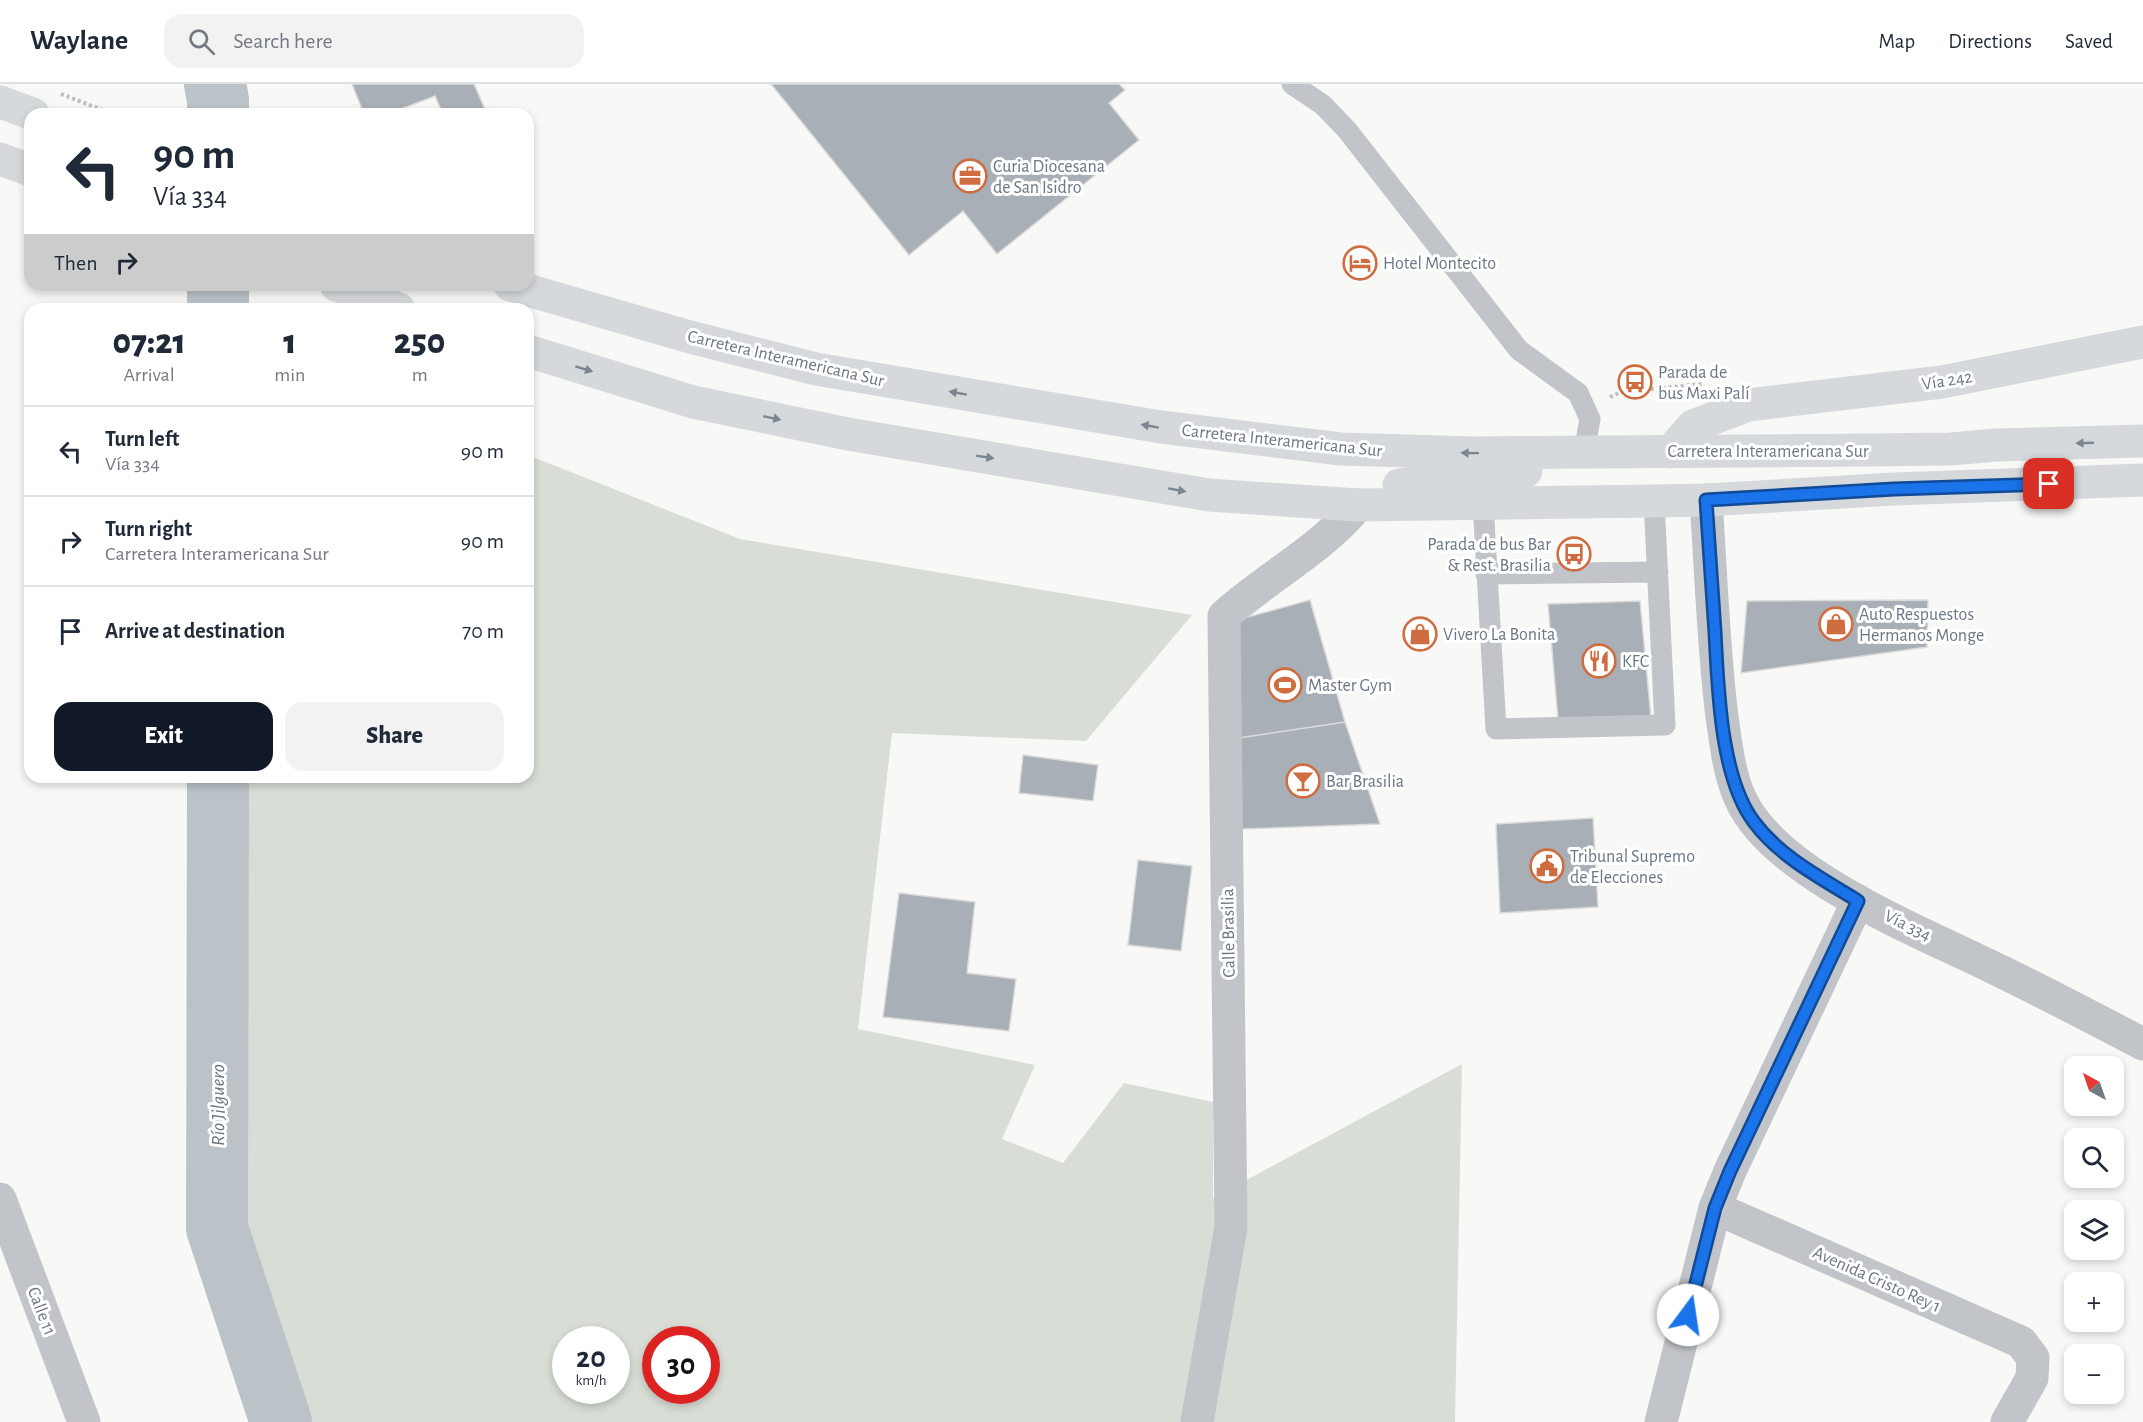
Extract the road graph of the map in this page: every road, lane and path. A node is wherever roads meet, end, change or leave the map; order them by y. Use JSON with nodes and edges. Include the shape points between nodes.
{"nodes":[{"id":1,"x":1292,"y":84,"type":"edge"},
{"id":2,"x":57,"y":93,"type":"dead end"},
{"id":3,"x":0,"y":102,"type":"edge"},
{"id":4,"x":97,"y":108,"type":"edge"},
{"id":5,"x":24,"y":111,"type":"edge"},
{"id":6,"x":0,"y":159,"type":"edge"},
{"id":7,"x":24,"y":168,"type":"edge"},
{"id":8,"x":352,"y":291,"type":"edge"},
{"id":9,"x":531,"y":291,"type":"edge"},
{"id":10,"x":383,"y":303,"type":"edge"},
{"id":11,"x":2143,"y":342,"type":"edge"},
{"id":12,"x":534,"y":353,"type":"edge"},
{"id":13,"x":1711,"y":384,"type":"dead end"},
{"id":14,"x":1585,"y":408,"type":"junction"},
{"id":15,"x":2143,"y":441,"type":"edge"},
{"id":16,"x":1868,"y":450,"type":"junction"},
{"id":17,"x":1584,"y":452,"type":"junction"},
{"id":18,"x":1626,"y":452,"type":"junction"},
{"id":19,"x":1670,"y":452,"type":"junction"},
{"id":20,"x":2143,"y":480,"type":"edge"},
{"id":21,"x":1244,"y":498,"type":"junction"},
{"id":22,"x":1706,"y":500,"type":"junction"},
{"id":23,"x":1654,"y":501,"type":"junction"},
{"id":24,"x":1483,"y":503,"type":"junction"},
{"id":25,"x":1358,"y":505,"type":"junction"},
{"id":26,"x":1658,"y":572,"type":"junction"},
{"id":27,"x":1486,"y":574,"type":"junction"},
{"id":28,"x":1858,"y":901,"type":"junction"},
{"id":29,"x":2143,"y":1044,"type":"edge"},
{"id":30,"x":0,"y":1199,"type":"edge"},
{"id":31,"x":1715,"y":1208,"type":"junction"},
{"id":32,"x":84,"y":1422,"type":"edge"},
{"id":33,"x":1197,"y":1422,"type":"edge"},
{"id":34,"x":1661,"y":1422,"type":"edge"},
{"id":35,"x":2007,"y":1422,"type":"edge"}],
"edges":[{"from":1,"to":14,"type":"lane","via":[[1323,105],[1347,130],[1519,350],[1578,393]]},
{"from":2,"to":4,"type":"path"},
{"from":3,"to":5,"type":"main road"},
{"from":6,"to":7,"type":"main road"},
{"from":8,"to":10,"type":"main road"},
{"from":17,"to":9,"type":"main road","name":"Carretera Interamericana Sur","one_way":true,"via":[[1341,449],[1161,428],[816,369]]},
{"from":11,"to":19,"type":"main road","name":"Vía 242","via":[[1942,382],[1748,405],[1693,426]]},
{"from":12,"to":21,"type":"main road","one_way":true,"via":[[693,402],[837,432]]},
{"from":13,"to":14,"type":"path","via":[[1621,392]]},
{"from":14,"to":17,"type":"lane","via":[[1590,419]]},
{"from":15,"to":16,"type":"main road","name":"Carretera Interamericana Sur","one_way":true},
{"from":16,"to":19,"type":"main road","name":"Carretera Interamericana Sur"},
{"from":16,"to":22,"type":"main road","via":[[1800,463],[1742,482]]},
{"from":17,"to":18,"type":"main road","name":"Carretera Interamericana Sur"},
{"from":17,"to":21,"type":"main road","via":[[1568,463],[1550,468],[1357,490]]},
{"from":18,"to":19,"type":"main road","name":"Carretera Interamericana Sur"},
{"from":18,"to":22,"type":"main road"},
{"from":20,"to":22,"type":"main road"},
{"from":21,"to":25,"type":"main road"},
{"from":22,"to":23,"type":"main road"},
{"from":22,"to":28,"type":"street","name":"Vía 334","via":[[1718,688],[1740,800],[1775,846]]},
{"from":23,"to":24,"type":"main road"},
{"from":23,"to":26,"type":"lane"},
{"from":24,"to":25,"type":"main road"},
{"from":24,"to":27,"type":"lane"},
{"from":25,"to":33,"type":"street","name":"Calle Brasilia","via":[[1329,536],[1224,616],[1231,1227]]},
{"from":26,"to":27,"type":"lane"},
{"from":26,"to":27,"type":"lane","via":[[1665,725],[1507,729],[1496,729]]},
{"from":28,"to":29,"type":"street","name":"Vía 334"},
{"from":28,"to":31,"type":"street"},
{"from":30,"to":32,"type":"street","name":"Calle 11"},
{"from":31,"to":34,"type":"street"},
{"from":31,"to":35,"type":"street","name":"Avenida Cristo Rey 1","via":[[2021,1342],[2033,1358],[2032,1378]]}]}
